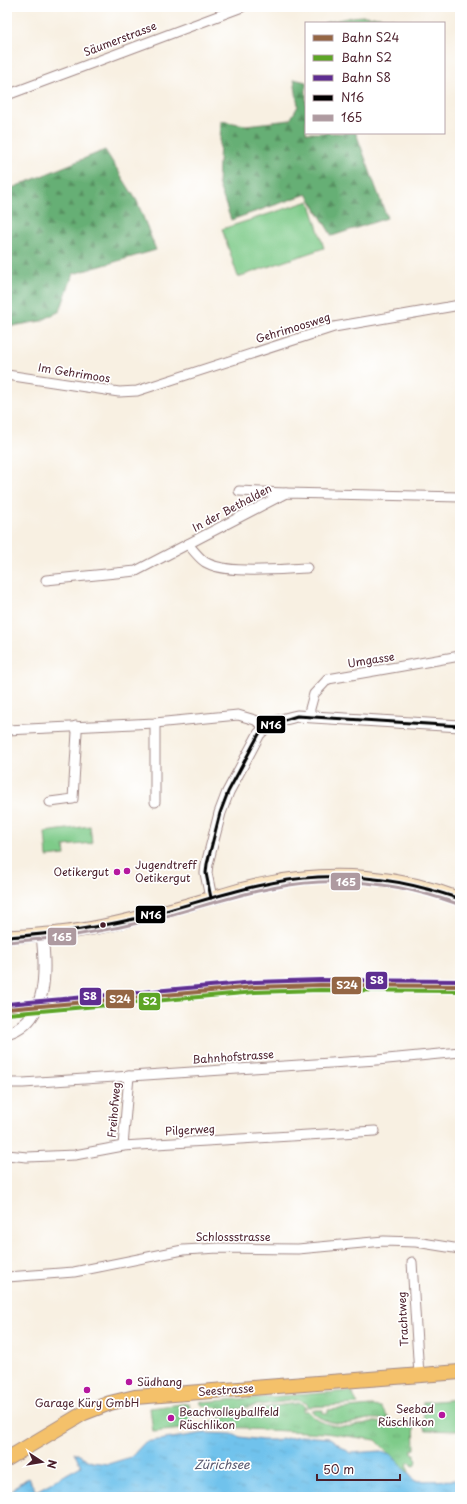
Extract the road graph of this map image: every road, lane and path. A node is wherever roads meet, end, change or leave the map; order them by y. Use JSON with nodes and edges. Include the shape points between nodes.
{"nodes":[{"id":1,"x":242,"y":7,"type":"edge"},
{"id":2,"x":7,"y":95,"type":"edge"},
{"id":3,"x":460,"y":305,"type":"edge"},
{"id":4,"x":7,"y":375,"type":"edge"},
{"id":5,"x":137,"y":391,"type":"joint"},
{"id":6,"x":239,"y":491,"type":"dead end"},
{"id":7,"x":286,"y":492,"type":"junction"},
{"id":8,"x":460,"y":497,"type":"edge"},
{"id":9,"x":188,"y":544,"type":"junction"},
{"id":10,"x":307,"y":568,"type":"dead end"},
{"id":11,"x":46,"y":580,"type":"dead end"},
{"id":12,"x":460,"y":656,"type":"edge"},
{"id":13,"x":308,"y":716,"type":"junction"},
{"id":14,"x":154,"y":723,"type":"junction"},
{"id":15,"x":76,"y":726,"type":"junction"},
{"id":16,"x":460,"y":726,"type":"edge"},
{"id":17,"x":266,"y":727,"type":"junction"},
{"id":18,"x":7,"y":730,"type":"edge"},
{"id":19,"x":50,"y":802,"type":"dead end"},
{"id":20,"x":156,"y":802,"type":"dead end"},
{"id":21,"x":210,"y":898,"type":"junction"},
{"id":22,"x":460,"y":899,"type":"edge"},
{"id":23,"x":42,"y":935,"type":"junction"},
{"id":24,"x":7,"y":937,"type":"edge"},
{"id":25,"x":7,"y":1034,"type":"edge"},
{"id":26,"x":460,"y":1052,"type":"edge"},
{"id":27,"x":129,"y":1076,"type":"junction"},
{"id":28,"x":7,"y":1083,"type":"edge"},
{"id":29,"x":375,"y":1131,"type":"dead end"},
{"id":30,"x":123,"y":1146,"type":"junction"},
{"id":31,"x":7,"y":1155,"type":"edge"},
{"id":32,"x":460,"y":1249,"type":"edge"},
{"id":33,"x":412,"y":1262,"type":"dead end"},
{"id":34,"x":7,"y":1277,"type":"edge"},
{"id":35,"x":460,"y":1372,"type":"edge"},
{"id":36,"x":419,"y":1375,"type":"junction"},
{"id":37,"x":7,"y":1459,"type":"edge"}],
"edges":[{"from":1,"to":2,"type":"street","name":"Säumerstrasse"},
{"from":3,"to":5,"type":"street","name":"Gehrimoosweg","via":[[334,327]]},
{"from":4,"to":5,"type":"street","name":"Im Gehrimoos","via":[[119,392]]},
{"from":6,"to":7,"type":"street"},
{"from":7,"to":8,"type":"street","name":"In der Bethalden"},
{"from":7,"to":9,"type":"street","name":"In der Bethalden"},
{"from":9,"to":10,"type":"street","via":[[204,562],[219,568]]},
{"from":9,"to":11,"type":"street","name":"In der Bethalden","via":[[136,571]]},
{"from":12,"to":13,"type":"street","name":"Umgasse","via":[[328,679],[314,694]]},
{"from":13,"to":16,"type":"street"},
{"from":13,"to":17,"type":"street","via":[[274,722]]},
{"from":14,"to":15,"type":"street"},
{"from":14,"to":17,"type":"street","via":[[238,715],[255,720]]},
{"from":14,"to":20,"type":"street"},
{"from":15,"to":18,"type":"street"},
{"from":15,"to":19,"type":"street","via":[[73,799]]},
{"from":17,"to":21,"type":"street","via":[[259,734],[228,792],[220,813],[206,864]]},
{"from":21,"to":22,"type":"main road","via":[[271,882],[331,876],[396,881]]},
{"from":21,"to":23,"type":"main road","via":[[103,926]]},
{"from":23,"to":24,"type":"main road"},
{"from":23,"to":25,"type":"street","via":[[44,968],[41,993],[34,1013],[21,1028]]},
{"from":26,"to":27,"type":"street","name":"Bahnhofstrasse"},
{"from":27,"to":28,"type":"street","name":"Bahnhofstrasse"},
{"from":27,"to":30,"type":"street","name":"Freihofweg"},
{"from":29,"to":30,"type":"street","name":"Pilgerweg"},
{"from":30,"to":31,"type":"street","name":"Pilgerweg","via":[[75,1155]]},
{"from":32,"to":34,"type":"street","name":"Schlossstrasse","via":[[416,1242],[384,1241],[298,1249],[183,1250],[74,1272]]},
{"from":33,"to":36,"type":"street","name":"Trachtweg"},
{"from":35,"to":36,"type":"main road","name":"Seestrasse"},
{"from":36,"to":37,"type":"main road","name":"Seestrasse","via":[[135,1397],[84,1413]]}]}
